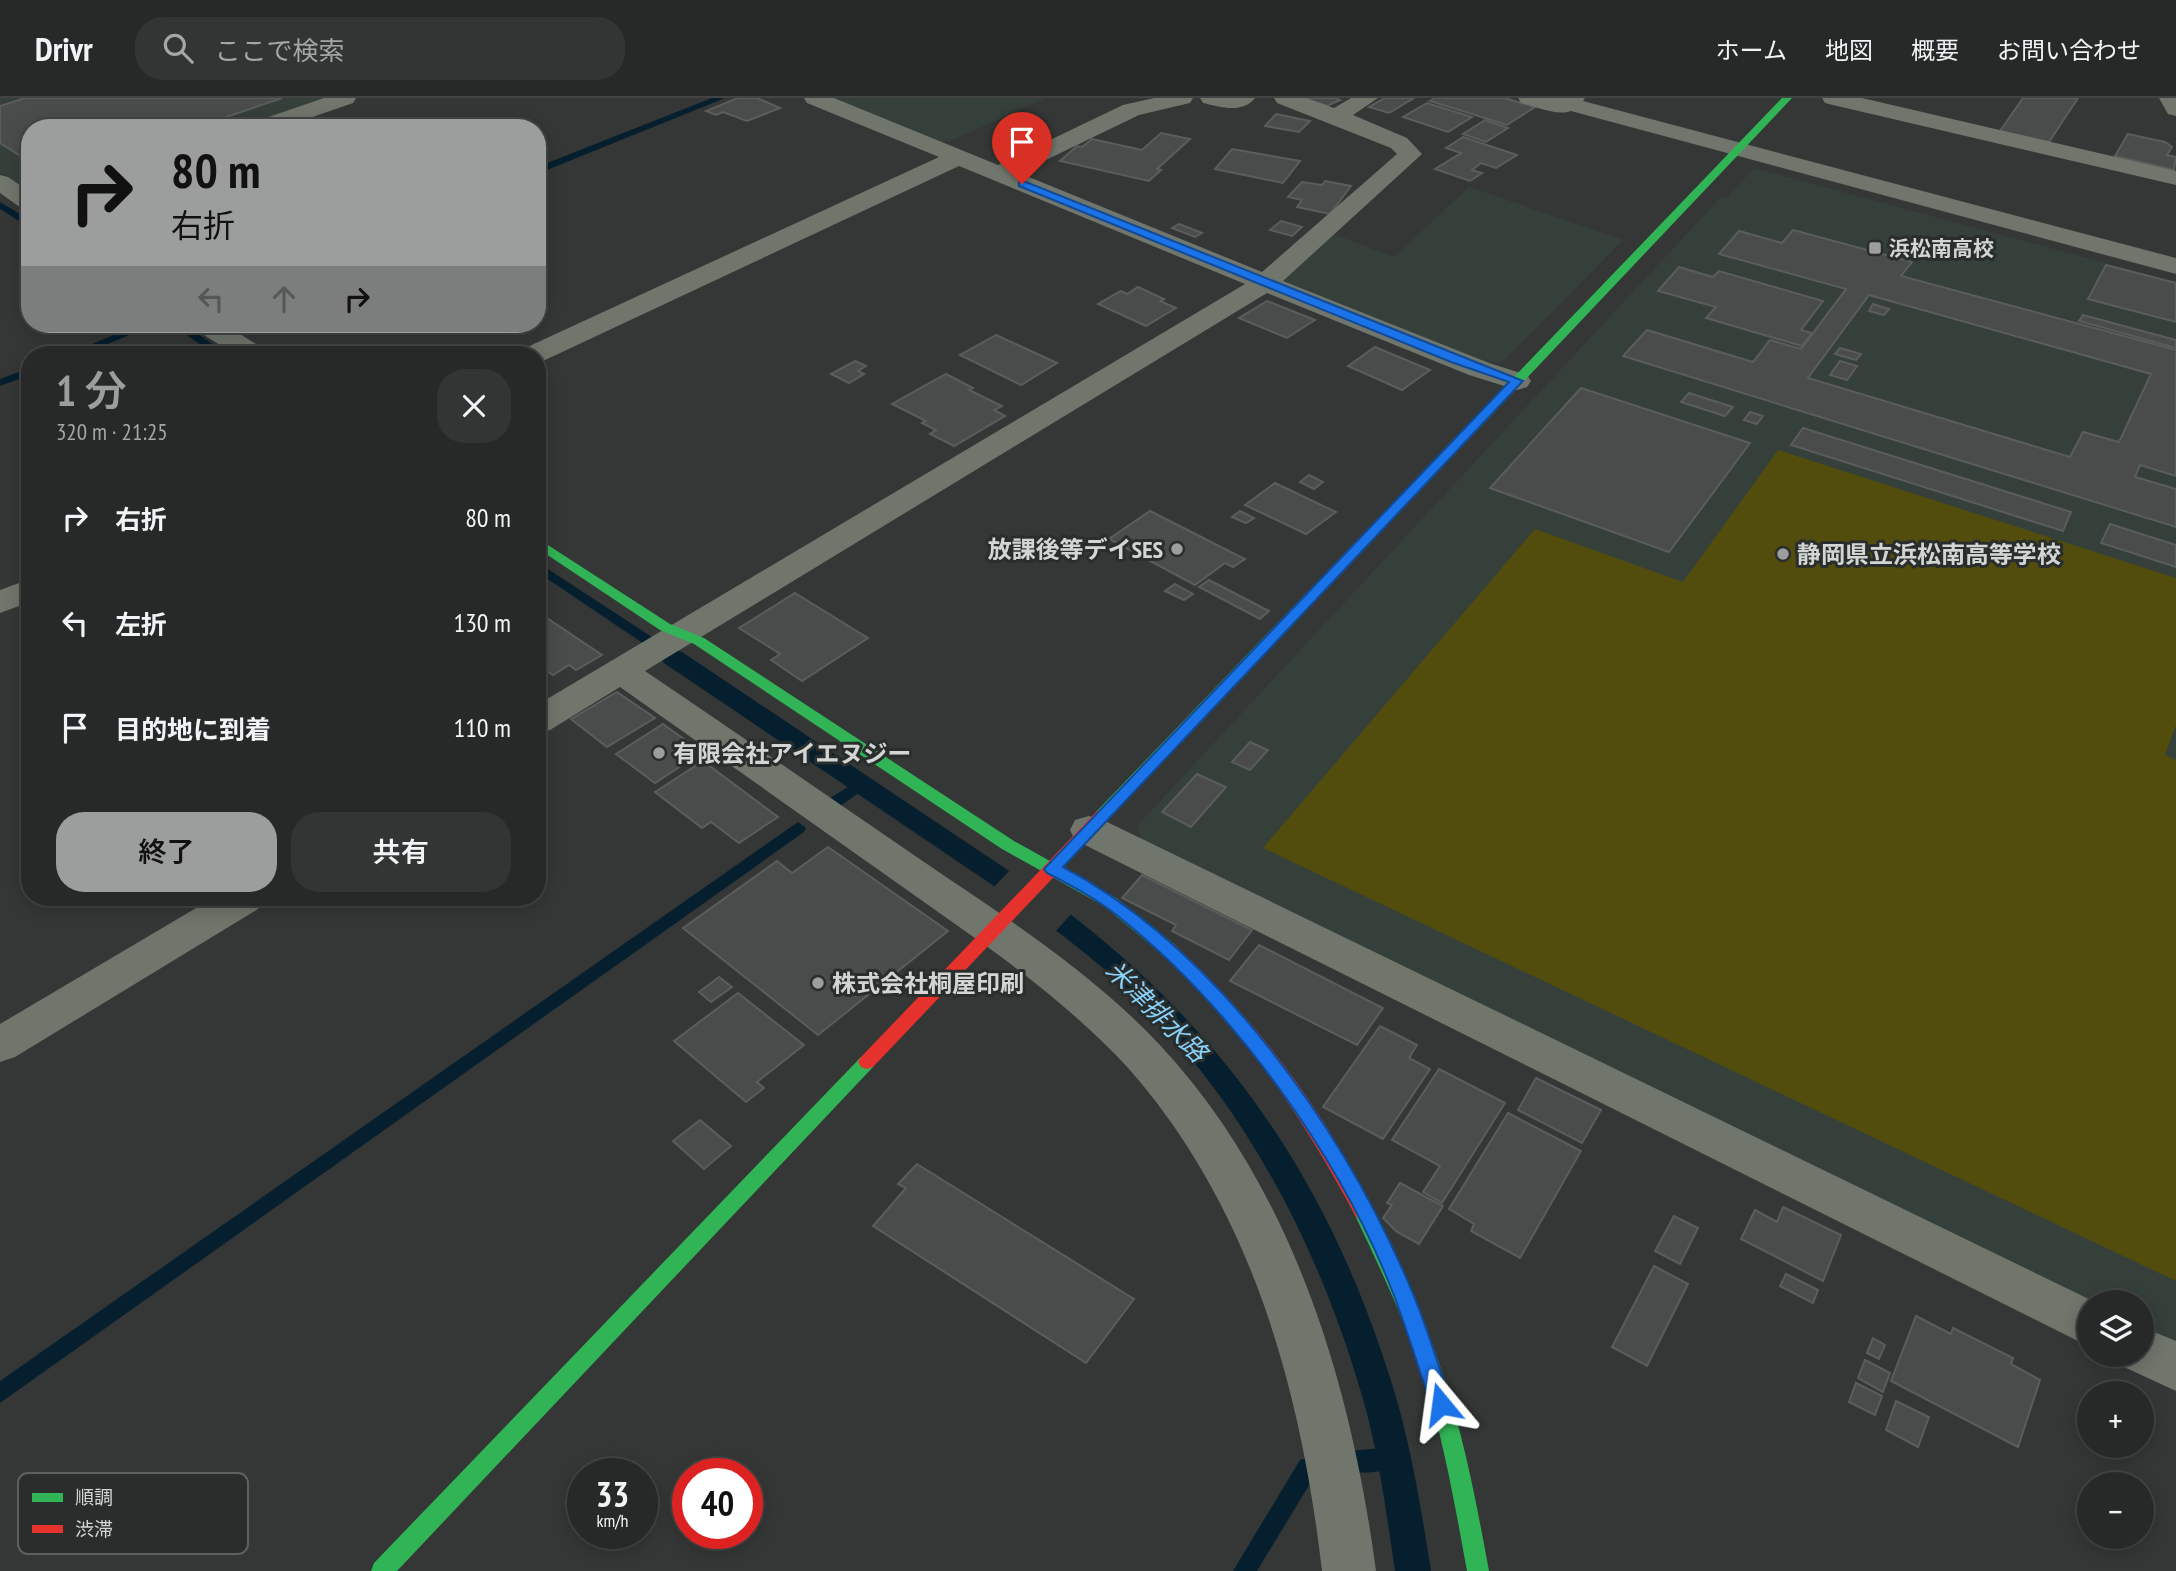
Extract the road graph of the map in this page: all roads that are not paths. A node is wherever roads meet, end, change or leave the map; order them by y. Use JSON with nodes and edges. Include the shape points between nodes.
{"nodes":[{"id":1,"x":345,"y":98,"type":"edge"},
{"id":2,"x":815,"y":98,"type":"edge"},
{"id":3,"x":1182,"y":98,"type":"edge"},
{"id":4,"x":1211,"y":98,"type":"edge"},
{"id":5,"x":1244,"y":98,"type":"edge"},
{"id":6,"x":1285,"y":98,"type":"edge"},
{"id":7,"x":1367,"y":98,"type":"edge"},
{"id":8,"x":1530,"y":98,"type":"edge"},
{"id":9,"x":1787,"y":98,"type":"edge"},
{"id":10,"x":1833,"y":98,"type":"edge"},
{"id":11,"x":2171,"y":98,"type":"edge"},
{"id":12,"x":1570,"y":101,"type":"edge"},
{"id":13,"x":2176,"y":109,"type":"edge"},
{"id":14,"x":1336,"y":116,"type":"junction"},
{"id":15,"x":285,"y":119,"type":"edge"},
{"id":16,"x":1738,"y":149,"type":"junction"},
{"id":17,"x":957,"y":158,"type":"junction"},
{"id":18,"x":998,"y":174,"type":"junction"},
{"id":19,"x":2176,"y":178,"type":"edge"},
{"id":20,"x":0,"y":182,"type":"edge"},
{"id":21,"x":21,"y":200,"type":"edge"},
{"id":22,"x":21,"y":209,"type":"edge"},
{"id":23,"x":0,"y":217,"type":"edge"},
{"id":24,"x":2176,"y":265,"type":"edge"},
{"id":25,"x":1265,"y":283,"type":"junction"},
{"id":26,"x":220,"y":333,"type":"edge"},
{"id":27,"x":240,"y":346,"type":"edge"},
{"id":28,"x":546,"y":349,"type":"edge"},
{"id":29,"x":1517,"y":381,"type":"junction"},
{"id":30,"x":546,"y":548,"type":"edge"},
{"id":31,"x":21,"y":593,"type":"edge"},
{"id":32,"x":0,"y":603,"type":"edge"},
{"id":33,"x":655,"y":650,"type":"junction"},
{"id":34,"x":546,"y":716,"type":"edge"},
{"id":35,"x":1089,"y":830,"type":"junction"},
{"id":36,"x":1051,"y":870,"type":"junction"},
{"id":37,"x":231,"y":906,"type":"edge"},
{"id":38,"x":999,"y":925,"type":"junction"},
{"id":39,"x":0,"y":1045,"type":"edge"},
{"id":40,"x":2077,"y":1318,"type":"edge"},
{"id":41,"x":2154,"y":1356,"type":"edge"},
{"id":42,"x":2176,"y":1367,"type":"edge"},
{"id":43,"x":382,"y":1571,"type":"edge"},
{"id":44,"x":1349,"y":1571,"type":"edge"},
{"id":45,"x":1478,"y":1571,"type":"edge"}],
"edges":[{"from":1,"to":15,"type":"street"},
{"from":2,"to":17,"type":"street"},
{"from":3,"to":18,"type":"street","via":[[1131,110]]},
{"from":4,"to":5,"type":"street","via":[[1236,102]]},
{"from":6,"to":14,"type":"street"},
{"from":7,"to":14,"type":"street"},
{"from":8,"to":12,"type":"street","via":[[1562,107]]},
{"from":9,"to":16,"type":"street"},
{"from":10,"to":19,"type":"street"},
{"from":11,"to":13,"type":"street"},
{"from":12,"to":16,"type":"street"},
{"from":14,"to":25,"type":"street","via":[[1399,143],[1410,154]]},
{"from":16,"to":24,"type":"street"},
{"from":16,"to":29,"type":"street"},
{"from":17,"to":18,"type":"street"},
{"from":17,"to":28,"type":"street"},
{"from":18,"to":25,"type":"street"},
{"from":20,"to":21,"type":"street"},
{"from":22,"to":23,"type":"street"},
{"from":25,"to":29,"type":"street"},
{"from":25,"to":33,"type":"street"},
{"from":26,"to":27,"type":"street"},
{"from":29,"to":35,"type":"street"},
{"from":30,"to":33,"type":"street","via":[[665,626]]},
{"from":31,"to":32,"type":"street"},
{"from":33,"to":34,"type":"street"},
{"from":33,"to":36,"type":"street","via":[[699,641]]},
{"from":33,"to":38,"type":"street"},
{"from":35,"to":36,"type":"street"},
{"from":35,"to":40,"type":"street"},
{"from":36,"to":38,"type":"street"},
{"from":36,"to":45,"type":"street","via":[[1125,912],[1178,960],[1229,1013],[1322,1138],[1402,1291],[1435,1380],[1461,1477]]},
{"from":37,"to":39,"type":"street"},
{"from":38,"to":43,"type":"street"},
{"from":38,"to":44,"type":"street","via":[[1145,1058],[1189,1113],[1228,1174],[1293,1315],[1319,1397],[1338,1486]]},
{"from":41,"to":42,"type":"street"}]}
